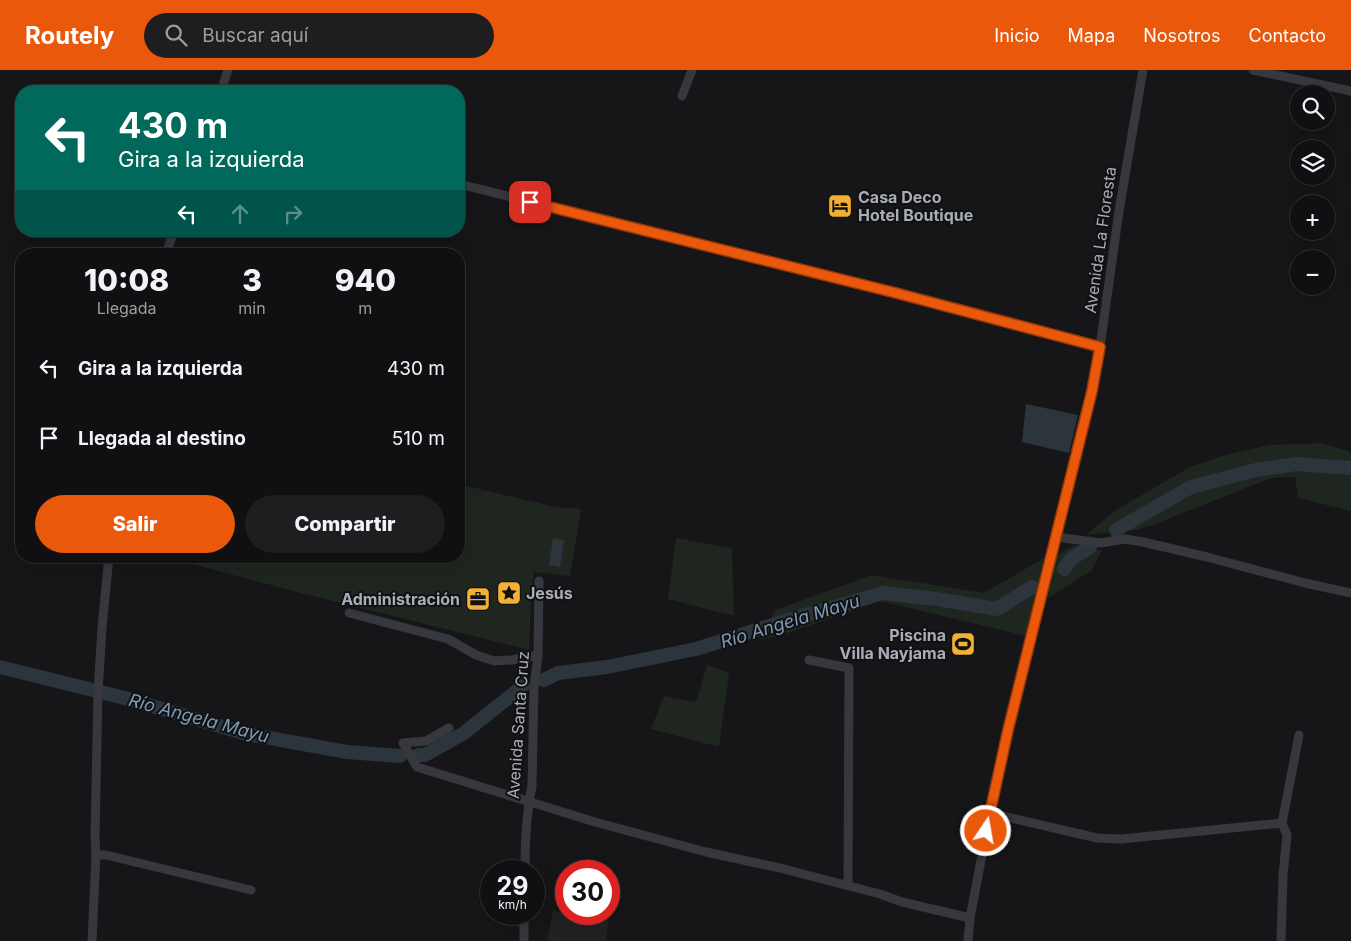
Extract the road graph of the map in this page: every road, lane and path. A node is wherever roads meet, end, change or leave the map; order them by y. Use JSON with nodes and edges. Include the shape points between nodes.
{"nodes":[{"id":1,"x":228,"y":70,"type":"edge"},
{"id":2,"x":692,"y":70,"type":"edge"},
{"id":3,"x":1143,"y":70,"type":"edge"},
{"id":4,"x":1254,"y":70,"type":"edge"},
{"id":5,"x":223,"y":85,"type":"edge"},
{"id":6,"x":1351,"y":91,"type":"edge"},
{"id":7,"x":682,"y":96,"type":"dead end"},
{"id":8,"x":465,"y":185,"type":"edge"},
{"id":9,"x":1100,"y":347,"type":"junction"},
{"id":10,"x":1056,"y":537,"type":"junction"},
{"id":11,"x":108,"y":563,"type":"edge"},
{"id":12,"x":539,"y":581,"type":"dead end"},
{"id":13,"x":1351,"y":593,"type":"edge"},
{"id":14,"x":349,"y":614,"type":"dead end"},
{"id":15,"x":538,"y":655,"type":"junction"},
{"id":16,"x":809,"y":660,"type":"dead end"},
{"id":17,"x":449,"y":728,"type":"dead end"},
{"id":18,"x":1299,"y":735,"type":"dead end"},
{"id":19,"x":528,"y":802,"type":"junction"},
{"id":20,"x":990,"y":813,"type":"junction"},
{"id":21,"x":1282,"y":823,"type":"junction"},
{"id":22,"x":96,"y":855,"type":"junction"},
{"id":23,"x":525,"y":860,"type":"edge"},
{"id":24,"x":848,"y":886,"type":"junction"},
{"id":25,"x":251,"y":890,"type":"dead end"},
{"id":26,"x":970,"y":918,"type":"junction"},
{"id":27,"x":524,"y":925,"type":"edge"},
{"id":28,"x":92,"y":941,"type":"edge"},
{"id":29,"x":524,"y":941,"type":"edge"},
{"id":30,"x":968,"y":941,"type":"edge"},
{"id":31,"x":1281,"y":941,"type":"edge"}],
"edges":[{"from":1,"to":5,"type":"street"},
{"from":2,"to":7,"type":"street"},
{"from":3,"to":9,"type":"street","name":"Avenida La Floresta"},
{"from":4,"to":6,"type":"street"},
{"from":8,"to":9,"type":"street"},
{"from":9,"to":10,"type":"street","name":"Avenida La Floresta"},
{"from":10,"to":13,"type":"street","via":[[1101,543],[1124,539],[1143,542]]},
{"from":10,"to":20,"type":"street","name":"Avenida La Floresta"},
{"from":11,"to":22,"type":"street","via":[[98,692]]},
{"from":12,"to":15,"type":"street","name":"Avenida Santa Cruz"},
{"from":14,"to":15,"type":"street","via":[[448,639],[494,661]]},
{"from":15,"to":19,"type":"street","name":"Avenida Santa Cruz","via":[[532,786]]},
{"from":16,"to":24,"type":"street","via":[[849,668]]},
{"from":17,"to":19,"type":"street","via":[[426,741],[403,743],[417,767]]},
{"from":18,"to":21,"type":"street"},
{"from":19,"to":23,"type":"street","name":"Avenida Santa Cruz"},
{"from":19,"to":24,"type":"street","via":[[706,852]]},
{"from":20,"to":21,"type":"street","via":[[1097,838]]},
{"from":20,"to":26,"type":"street","name":"Avenida La Floresta"},
{"from":21,"to":31,"type":"street","via":[[1287,835]]},
{"from":22,"to":25,"type":"street"},
{"from":22,"to":28,"type":"street"},
{"from":24,"to":26,"type":"street"},
{"from":26,"to":30,"type":"street","name":"Avenida La Floresta"},
{"from":27,"to":29,"type":"street"}]}
